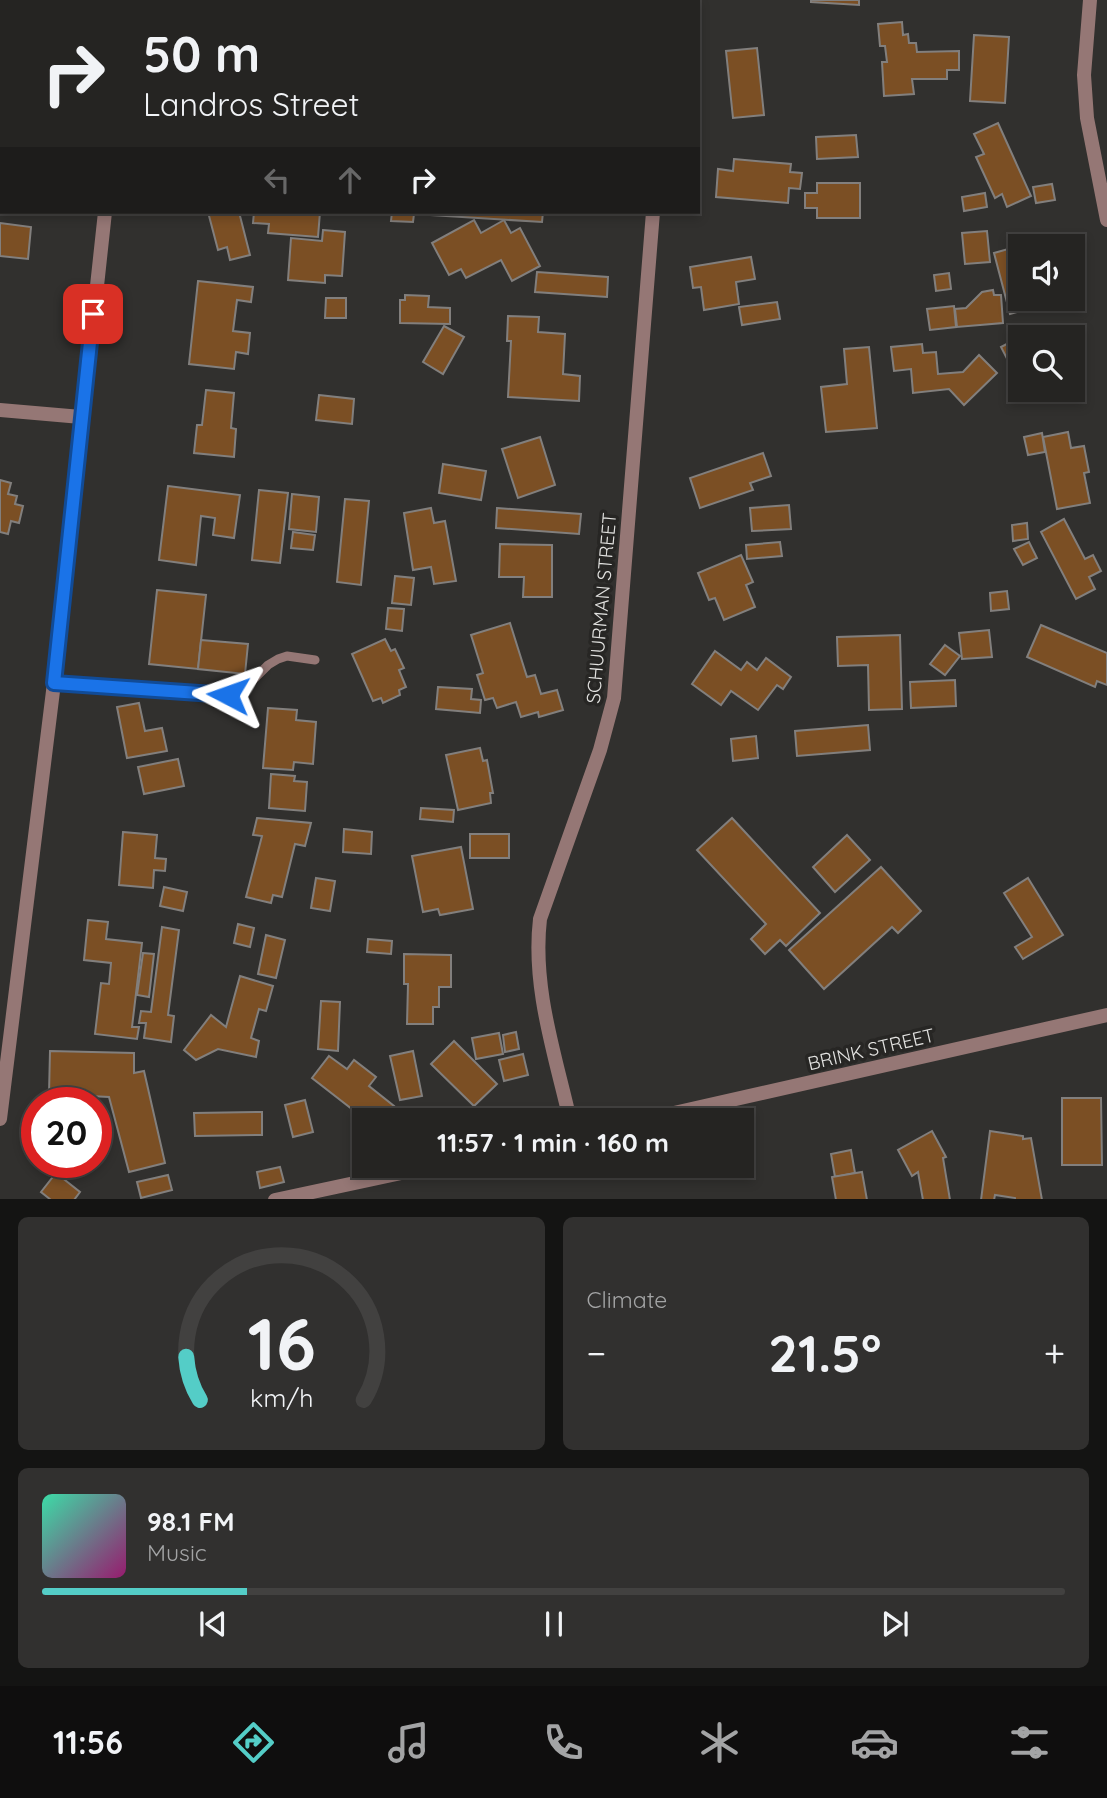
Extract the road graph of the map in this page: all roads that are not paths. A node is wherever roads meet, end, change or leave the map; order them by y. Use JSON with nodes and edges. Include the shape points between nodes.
{"nodes":[{"id":1,"x":1090,"y":0,"type":"edge"},
{"id":2,"x":105,"y":214,"type":"edge"},
{"id":3,"x":653,"y":214,"type":"edge"},
{"id":4,"x":1107,"y":220,"type":"edge"},
{"id":5,"x":0,"y":410,"type":"edge"},
{"id":6,"x":81,"y":417,"type":"junction"},
{"id":7,"x":315,"y":660,"type":"dead end"},
{"id":8,"x":54,"y":683,"type":"junction"},
{"id":9,"x":1107,"y":1016,"type":"edge"},
{"id":10,"x":567,"y":1108,"type":"edge"},
{"id":11,"x":697,"y":1108,"type":"edge"},
{"id":12,"x":0,"y":1119,"type":"edge"},
{"id":13,"x":376,"y":1178,"type":"edge"},
{"id":14,"x":275,"y":1199,"type":"edge"}],
"edges":[{"from":1,"to":4,"type":"street","via":[[1084,75],[1087,118]]},
{"from":2,"to":6,"type":"street"},
{"from":3,"to":10,"type":"street","name":"SCHUURMAN STREET","via":[[614,698],[540,919],[537,945],[542,996]]},
{"from":5,"to":6,"type":"street"},
{"from":6,"to":8,"type":"street"},
{"from":7,"to":8,"type":"lane","via":[[278,659],[243,690],[228,695]]},
{"from":8,"to":12,"type":"street"},
{"from":9,"to":11,"type":"street","name":"BRINK STREET"},
{"from":13,"to":14,"type":"street"}]}
